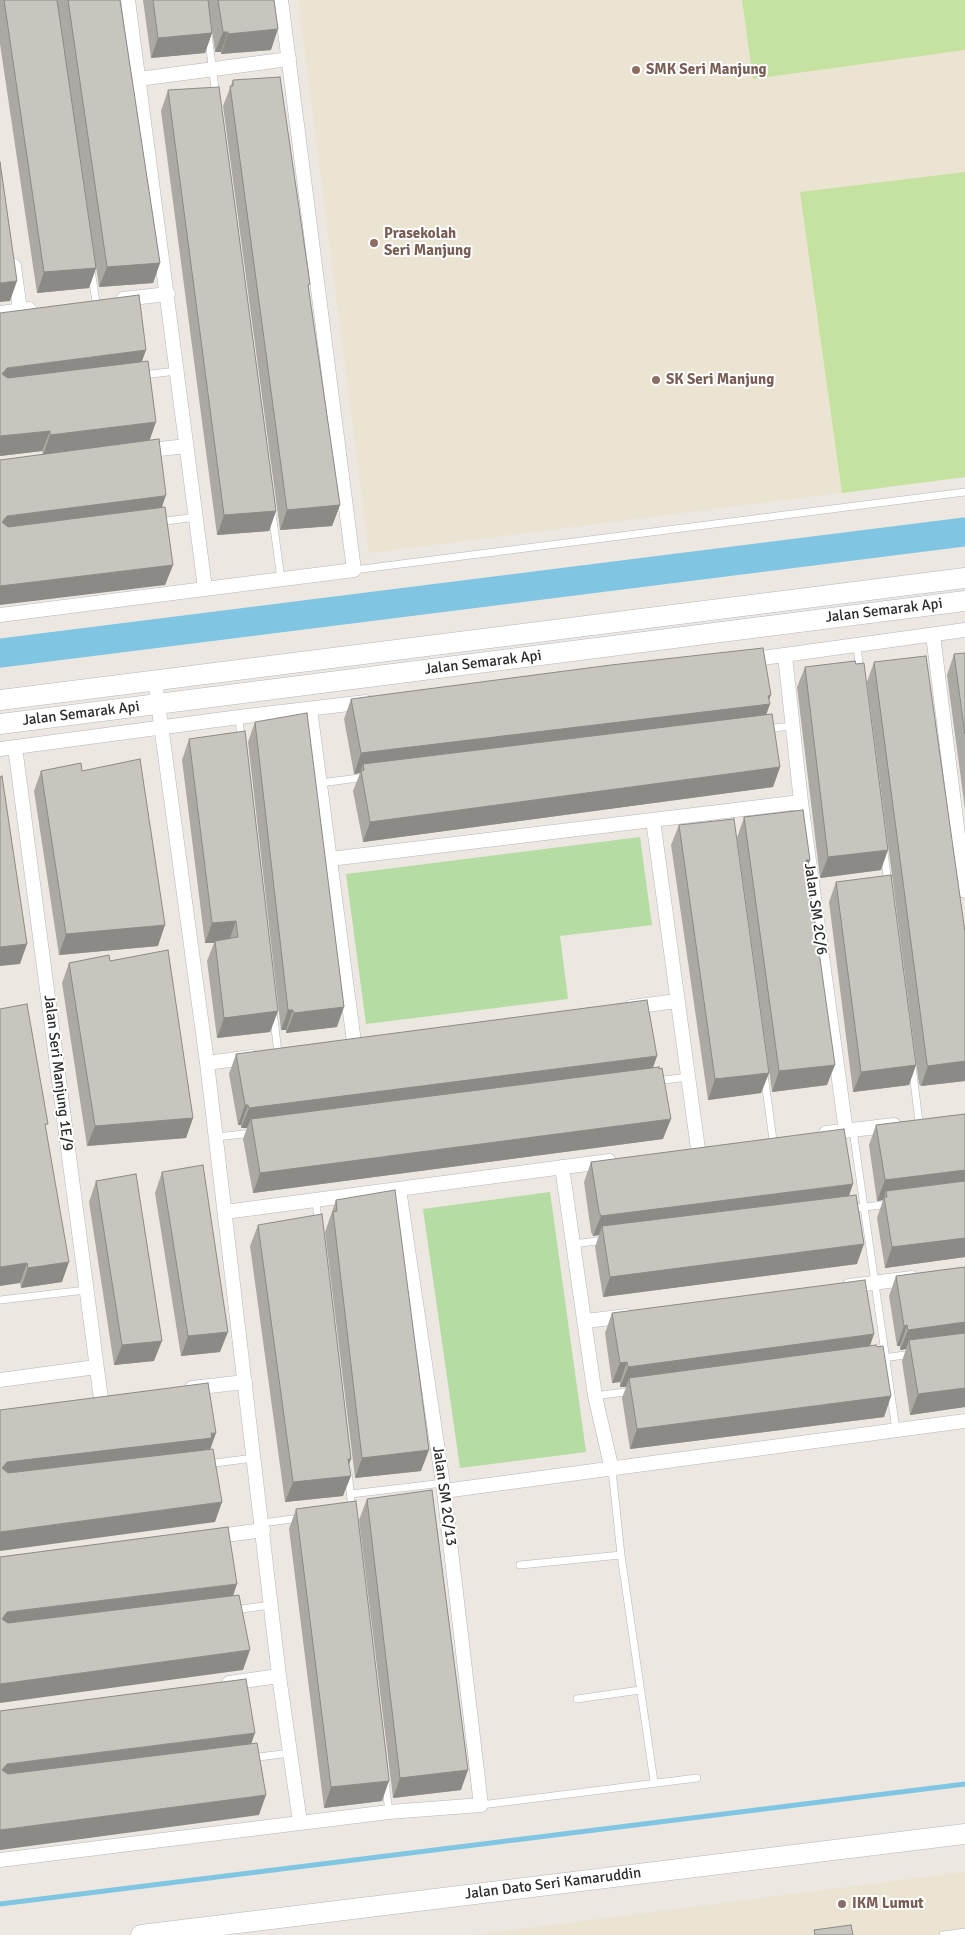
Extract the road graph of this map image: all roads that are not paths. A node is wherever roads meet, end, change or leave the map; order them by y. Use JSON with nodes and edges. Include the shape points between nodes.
{"nodes":[{"id":1,"x":128,"y":0,"type":"edge"},
{"id":2,"x":281,"y":0,"type":"edge"},
{"id":3,"x":207,"y":30,"type":"edge"},
{"id":4,"x":289,"y":59,"type":"junction"},
{"id":5,"x":212,"y":69,"type":"junction"},
{"id":6,"x":139,"y":78,"type":"junction"},
{"id":7,"x":218,"y":108,"type":"edge"},
{"id":8,"x":11,"y":248,"type":"edge"},
{"id":9,"x":90,"y":263,"type":"edge"},
{"id":10,"x":168,"y":294,"type":"junction"},
{"id":11,"x":91,"y":303,"type":"joint"},
{"id":12,"x":39,"y":308,"type":"edge"},
{"id":13,"x":20,"y":310,"type":"junction"},
{"id":14,"x":0,"y":313,"type":"edge"},
{"id":15,"x":177,"y":371,"type":"junction"},
{"id":16,"x":138,"y":376,"type":"edge"},
{"id":17,"x":186,"y":446,"type":"junction"},
{"id":18,"x":128,"y":453,"type":"edge"},
{"id":19,"x":965,"y":492,"type":"edge"},
{"id":20,"x":270,"y":501,"type":"edge"},
{"id":21,"x":196,"y":518,"type":"junction"},
{"id":22,"x":147,"y":524,"type":"edge"},
{"id":23,"x":354,"y":570,"type":"junction"},
{"id":24,"x":965,"y":578,"type":"edge"},
{"id":25,"x":281,"y":579,"type":"junction"},
{"id":26,"x":205,"y":588,"type":"junction"},
{"id":27,"x":965,"y":601,"type":"edge"},
{"id":28,"x":0,"y":615,"type":"edge"},
{"id":29,"x":965,"y":630,"type":"edge"},
{"id":30,"x":932,"y":635,"type":"junction"},
{"id":31,"x":857,"y":646,"type":"junction"},
{"id":32,"x":785,"y":656,"type":"junction"},
{"id":33,"x":736,"y":661,"type":"edge"},
{"id":34,"x":155,"y":681,"type":"junction"},
{"id":35,"x":862,"y":685,"type":"edge"},
{"id":36,"x":0,"y":700,"type":"edge"},
{"id":37,"x":380,"y":701,"type":"edge"},
{"id":38,"x":157,"y":704,"type":"junction"},
{"id":39,"x":310,"y":709,"type":"junction"},
{"id":40,"x":239,"y":717,"type":"junction"},
{"id":41,"x":0,"y":724,"type":"edge"},
{"id":42,"x":792,"y":726,"type":"junction"},
{"id":43,"x":160,"y":728,"type":"junction"},
{"id":44,"x":753,"y":730,"type":"edge"},
{"id":45,"x":242,"y":746,"type":"edge"},
{"id":46,"x":15,"y":747,"type":"junction"},
{"id":47,"x":0,"y":749,"type":"edge"},
{"id":48,"x":379,"y":776,"type":"edge"},
{"id":49,"x":320,"y":783,"type":"junction"},
{"id":50,"x":801,"y":802,"type":"junction"},
{"id":51,"x":653,"y":820,"type":"junction"},
{"id":52,"x":882,"y":840,"type":"edge"},
{"id":53,"x":330,"y":859,"type":"junction"},
{"id":54,"x":889,"y":889,"type":"edge"},
{"id":55,"x":965,"y":891,"type":"edge"},
{"id":56,"x":677,"y":1002,"type":"junction"},
{"id":57,"x":273,"y":1004,"type":"edge"},
{"id":58,"x":618,"y":1009,"type":"edge"},
{"id":59,"x":354,"y":1042,"type":"edge"},
{"id":60,"x":283,"y":1052,"type":"joint"},
{"id":61,"x":910,"y":1054,"type":"edge"},
{"id":62,"x":207,"y":1063,"type":"junction"},
{"id":63,"x":762,"y":1063,"type":"edge"},
{"id":64,"x":688,"y":1077,"type":"junction"},
{"id":65,"x":648,"y":1082,"type":"edge"},
{"id":66,"x":924,"y":1121,"type":"joint"},
{"id":67,"x":850,"y":1130,"type":"junction"},
{"id":68,"x":265,"y":1131,"type":"edge"},
{"id":69,"x":809,"y":1136,"type":"edge"},
{"id":70,"x":216,"y":1137,"type":"junction"},
{"id":71,"x":791,"y":1138,"type":"edge"},
{"id":72,"x":768,"y":1141,"type":"joint"},
{"id":73,"x":698,"y":1149,"type":"edge"},
{"id":74,"x":620,"y":1160,"type":"edge"},
{"id":75,"x":562,"y":1167,"type":"junction"},
{"id":76,"x":399,"y":1188,"type":"junction"},
{"id":77,"x":316,"y":1200,"type":"junction"},
{"id":78,"x":901,"y":1203,"type":"edge"},
{"id":79,"x":864,"y":1207,"type":"junction"},
{"id":80,"x":845,"y":1210,"type":"edge"},
{"id":81,"x":226,"y":1212,"type":"junction"},
{"id":82,"x":319,"y":1230,"type":"edge"},
{"id":83,"x":612,"y":1239,"type":"edge"},
{"id":84,"x":573,"y":1244,"type":"junction"},
{"id":85,"x":929,"y":1276,"type":"edge"},
{"id":86,"x":875,"y":1283,"type":"junction"},
{"id":87,"x":837,"y":1288,"type":"edge"},
{"id":88,"x":86,"y":1290,"type":"junction"},
{"id":89,"x":0,"y":1300,"type":"edge"},
{"id":90,"x":644,"y":1314,"type":"edge"},
{"id":91,"x":586,"y":1321,"type":"junction"},
{"id":92,"x":916,"y":1354,"type":"edge"},
{"id":93,"x":886,"y":1358,"type":"junction"},
{"id":94,"x":867,"y":1360,"type":"edge"},
{"id":95,"x":96,"y":1367,"type":"junction"},
{"id":96,"x":0,"y":1380,"type":"edge"},
{"id":97,"x":245,"y":1382,"type":"junction"},
{"id":98,"x":644,"y":1389,"type":"edge"},
{"id":99,"x":178,"y":1390,"type":"edge"},
{"id":100,"x":596,"y":1396,"type":"junction"},
{"id":101,"x":84,"y":1401,"type":"edge"},
{"id":102,"x":965,"y":1421,"type":"edge"},
{"id":103,"x":896,"y":1430,"type":"junction"},
{"id":104,"x":254,"y":1458,"type":"junction"},
{"id":105,"x":196,"y":1465,"type":"edge"},
{"id":106,"x":347,"y":1465,"type":"edge"},
{"id":107,"x":612,"y":1470,"type":"junction"},
{"id":108,"x":443,"y":1487,"type":"junction"},
{"id":109,"x":350,"y":1494,"type":"junction"},
{"id":110,"x":353,"y":1511,"type":"junction"},
{"id":111,"x":344,"y":1512,"type":"edge"},
{"id":112,"x":307,"y":1517,"type":"edge"},
{"id":113,"x":354,"y":1521,"type":"edge"},
{"id":114,"x":262,"y":1527,"type":"junction"},
{"id":115,"x":194,"y":1539,"type":"edge"},
{"id":116,"x":621,"y":1554,"type":"junction"},
{"id":117,"x":520,"y":1565,"type":"dead end"},
{"id":118,"x":271,"y":1606,"type":"junction"},
{"id":119,"x":222,"y":1611,"type":"edge"},
{"id":120,"x":278,"y":1676,"type":"junction"},
{"id":121,"x":211,"y":1685,"type":"edge"},
{"id":122,"x":640,"y":1690,"type":"junction"},
{"id":123,"x":576,"y":1699,"type":"dead end"},
{"id":124,"x":290,"y":1754,"type":"junction"},
{"id":125,"x":242,"y":1760,"type":"edge"},
{"id":126,"x":384,"y":1773,"type":"edge"},
{"id":127,"x":697,"y":1778,"type":"dead end"},
{"id":128,"x":654,"y":1782,"type":"junction"},
{"id":129,"x":481,"y":1805,"type":"junction"},
{"id":130,"x":389,"y":1812,"type":"junction"},
{"id":131,"x":300,"y":1822,"type":"junction"},
{"id":132,"x":965,"y":1834,"type":"edge"},
{"id":133,"x":0,"y":1860,"type":"edge"},
{"id":134,"x":200,"y":1931,"type":"edge"},
{"id":135,"x":965,"y":1932,"type":"edge"},
{"id":136,"x":141,"y":1935,"type":"edge"},
{"id":137,"x":943,"y":1935,"type":"edge"}],
"edges":[{"from":1,"to":6,"type":"street"},
{"from":2,"to":4,"type":"street"},
{"from":3,"to":5,"type":"lane"},
{"from":4,"to":5,"type":"street"},
{"from":4,"to":23,"type":"street"},
{"from":5,"to":6,"type":"street"},
{"from":5,"to":7,"type":"lane"},
{"from":6,"to":10,"type":"street"},
{"from":8,"to":13,"type":"street"},
{"from":9,"to":11,"type":"lane"},
{"from":10,"to":11,"type":"street"},
{"from":10,"to":15,"type":"street"},
{"from":12,"to":13,"type":"street"},
{"from":13,"to":14,"type":"street"},
{"from":15,"to":16,"type":"lane"},
{"from":15,"to":17,"type":"street"},
{"from":17,"to":18,"type":"street"},
{"from":17,"to":21,"type":"street"},
{"from":19,"to":23,"type":"lane"},
{"from":20,"to":25,"type":"lane"},
{"from":21,"to":22,"type":"lane"},
{"from":21,"to":26,"type":"street"},
{"from":23,"to":25,"type":"street"},
{"from":24,"to":34,"type":"street","name":"Jalan Semarak Api"},
{"from":25,"to":26,"type":"street"},
{"from":26,"to":28,"type":"street"},
{"from":27,"to":38,"type":"street","name":"Jalan Semarak Api"},
{"from":29,"to":30,"type":"street"},
{"from":30,"to":31,"type":"street"},
{"from":30,"to":55,"type":"street"},
{"from":31,"to":32,"type":"street"},
{"from":31,"to":35,"type":"lane"},
{"from":32,"to":33,"type":"street"},
{"from":32,"to":42,"type":"street","name":"Jalan SM 2C/6"},
{"from":34,"to":36,"type":"street","name":"Jalan Semarak Api"},
{"from":34,"to":38,"type":"street"},
{"from":37,"to":39,"type":"street"},
{"from":38,"to":41,"type":"street","name":"Jalan Semarak Api"},
{"from":38,"to":43,"type":"street"},
{"from":39,"to":40,"type":"street"},
{"from":39,"to":49,"type":"street"},
{"from":40,"to":43,"type":"street"},
{"from":40,"to":45,"type":"lane"},
{"from":42,"to":44,"type":"lane"},
{"from":42,"to":50,"type":"street","name":"Jalan SM 2C/6"},
{"from":43,"to":46,"type":"street"},
{"from":43,"to":62,"type":"street"},
{"from":46,"to":47,"type":"street"},
{"from":46,"to":88,"type":"street","name":"Jalan Seri Manjung 1E/9"},
{"from":48,"to":49,"type":"lane"},
{"from":49,"to":53,"type":"street"},
{"from":50,"to":51,"type":"street","via":[[729,816]]},
{"from":50,"to":67,"type":"street","name":"Jalan SM 2C/6"},
{"from":51,"to":53,"type":"street"},
{"from":51,"to":56,"type":"street"},
{"from":52,"to":54,"type":"lane"},
{"from":53,"to":59,"type":"street"},
{"from":56,"to":58,"type":"street"},
{"from":56,"to":64,"type":"street"},
{"from":57,"to":60,"type":"lane"},
{"from":60,"to":62,"type":"street"},
{"from":61,"to":66,"type":"lane"},
{"from":62,"to":70,"type":"street"},
{"from":63,"to":72,"type":"lane"},
{"from":64,"to":65,"type":"lane"},
{"from":64,"to":73,"type":"street"},
{"from":66,"to":67,"type":"street"},
{"from":67,"to":69,"type":"street"},
{"from":67,"to":79,"type":"lane"},
{"from":68,"to":70,"type":"lane"},
{"from":70,"to":81,"type":"street"},
{"from":71,"to":72,"type":"street"},
{"from":74,"to":75,"type":"street"},
{"from":75,"to":76,"type":"street"},
{"from":75,"to":84,"type":"street"},
{"from":76,"to":77,"type":"street"},
{"from":76,"to":108,"type":"street","name":"Jalan SM 2C/13"},
{"from":77,"to":81,"type":"street"},
{"from":77,"to":82,"type":"lane"},
{"from":78,"to":79,"type":"lane"},
{"from":79,"to":80,"type":"lane"},
{"from":79,"to":86,"type":"lane"},
{"from":81,"to":97,"type":"street"},
{"from":83,"to":84,"type":"lane"},
{"from":84,"to":91,"type":"street"},
{"from":85,"to":86,"type":"street"},
{"from":86,"to":87,"type":"street"},
{"from":86,"to":93,"type":"lane"},
{"from":88,"to":89,"type":"lane"},
{"from":88,"to":95,"type":"street","name":"Jalan Seri Manjung 1E/9"},
{"from":90,"to":91,"type":"street"},
{"from":91,"to":100,"type":"street"},
{"from":92,"to":93,"type":"lane"},
{"from":93,"to":94,"type":"lane"},
{"from":93,"to":103,"type":"lane"},
{"from":95,"to":96,"type":"street"},
{"from":95,"to":101,"type":"street","name":"Jalan Seri Manjung 1E/9","via":[[105,1399]]},
{"from":97,"to":99,"type":"street"},
{"from":97,"to":104,"type":"street"},
{"from":98,"to":100,"type":"lane"},
{"from":100,"to":107,"type":"street"},
{"from":102,"to":103,"type":"street"},
{"from":103,"to":107,"type":"street"},
{"from":104,"to":105,"type":"lane"},
{"from":104,"to":114,"type":"street"},
{"from":106,"to":109,"type":"lane"},
{"from":107,"to":108,"type":"street"},
{"from":107,"to":116,"type":"lane"},
{"from":108,"to":109,"type":"lane"},
{"from":108,"to":129,"type":"street","name":"Jalan SM 2C/13"},
{"from":109,"to":110,"type":"lane"},
{"from":110,"to":111,"type":"lane"},
{"from":110,"to":113,"type":"lane"},
{"from":112,"to":114,"type":"lane"},
{"from":114,"to":115,"type":"street"},
{"from":114,"to":118,"type":"street"},
{"from":116,"to":117,"type":"lane"},
{"from":116,"to":122,"type":"lane"},
{"from":118,"to":119,"type":"lane"},
{"from":118,"to":120,"type":"street"},
{"from":120,"to":121,"type":"street"},
{"from":120,"to":124,"type":"street"},
{"from":122,"to":123,"type":"lane"},
{"from":122,"to":128,"type":"lane"},
{"from":124,"to":125,"type":"lane"},
{"from":124,"to":131,"type":"street"},
{"from":126,"to":130,"type":"lane"},
{"from":127,"to":128,"type":"lane"},
{"from":128,"to":129,"type":"lane"},
{"from":129,"to":130,"type":"street"},
{"from":130,"to":131,"type":"street"},
{"from":131,"to":133,"type":"street"},
{"from":132,"to":134,"type":"street","name":"Jalan Dato Seri Kamaruddin"},
{"from":134,"to":136,"type":"street","name":"Jalan Dato Seri Kamaruddin"},
{"from":135,"to":137,"type":"lane"}]}
